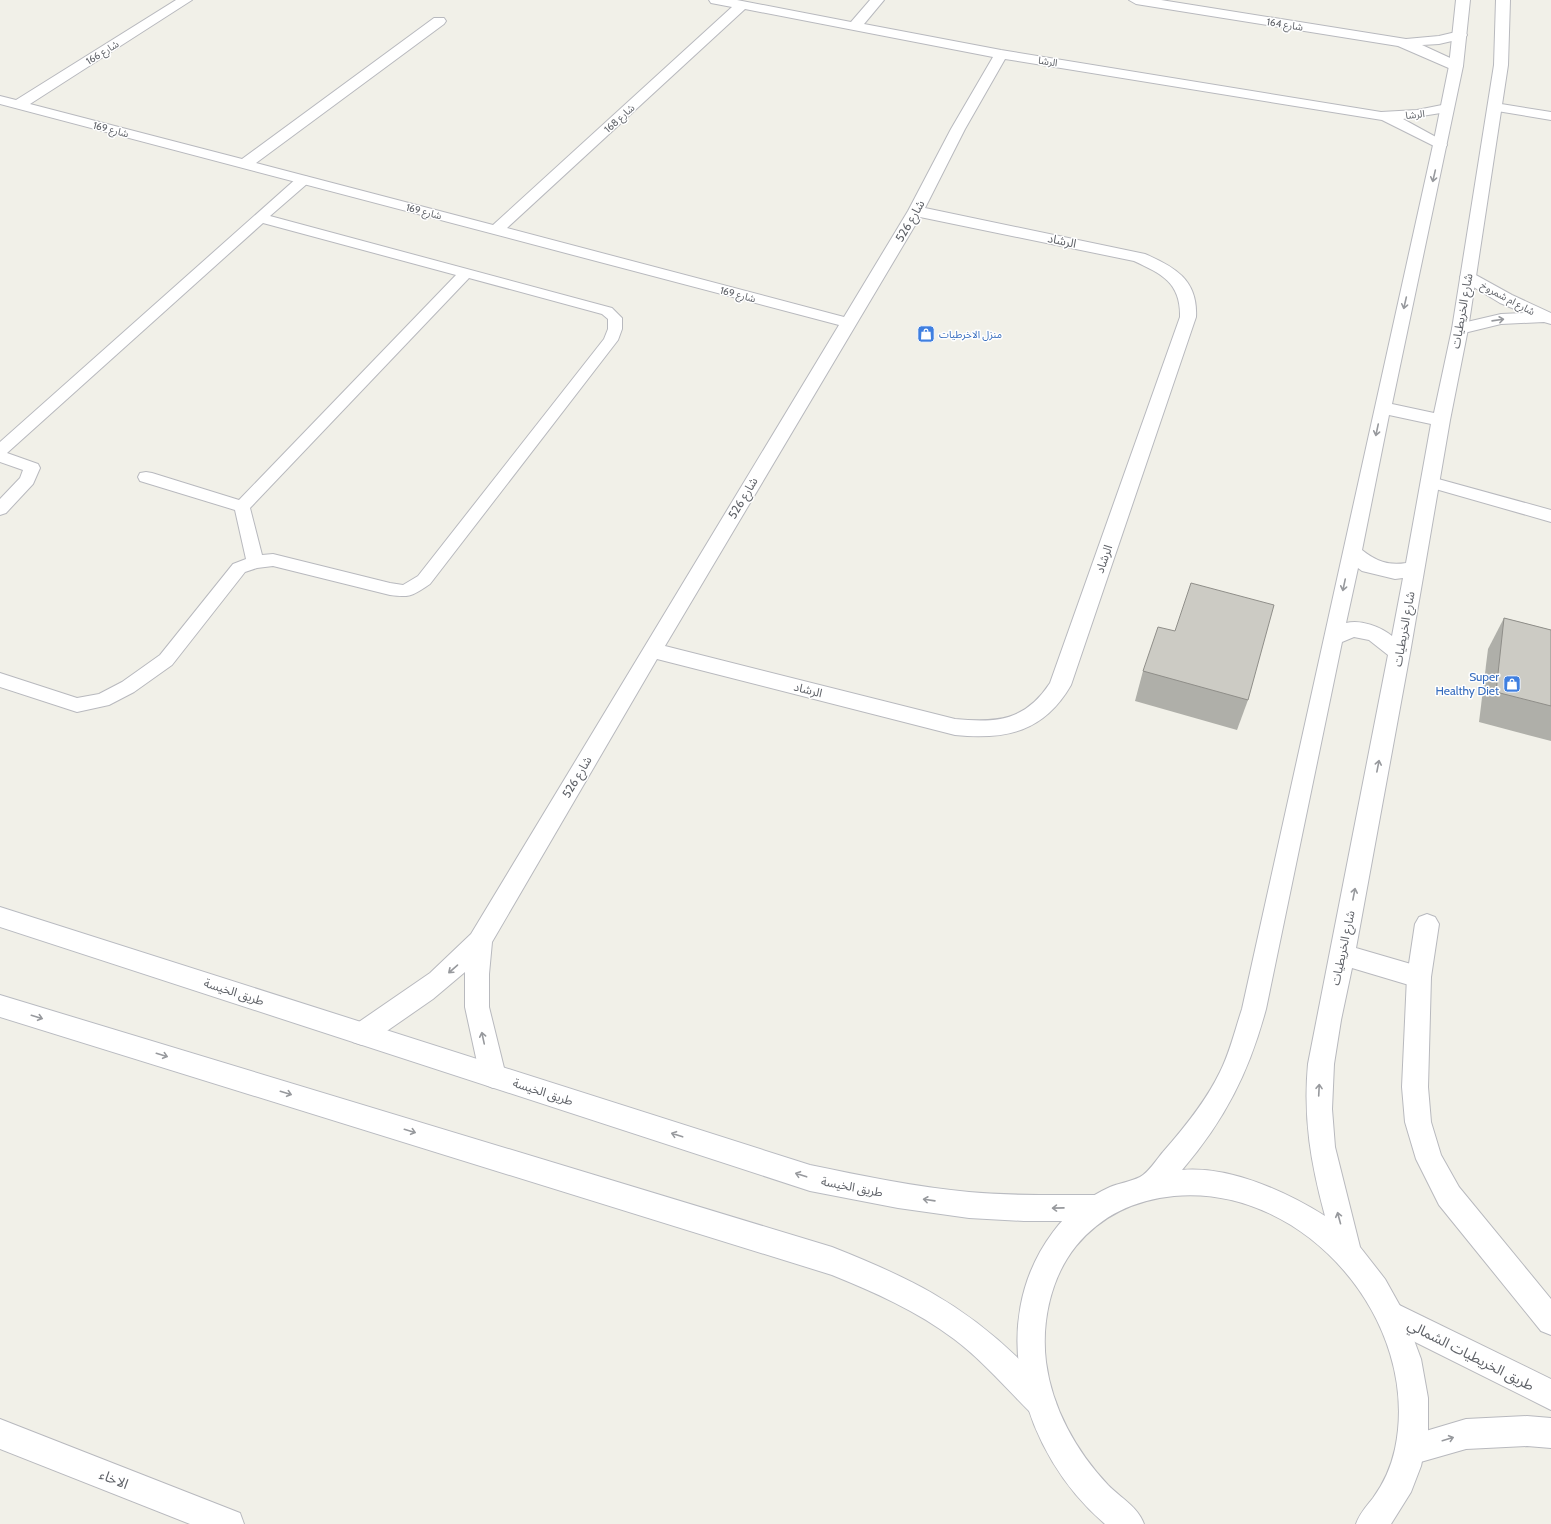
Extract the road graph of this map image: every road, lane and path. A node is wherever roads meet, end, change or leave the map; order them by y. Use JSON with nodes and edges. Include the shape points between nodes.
{"nodes":[{"id":1,"x":185,"y":0,"type":"edge"},
{"id":2,"x":716,"y":0,"type":"edge"},
{"id":3,"x":877,"y":0,"type":"edge"},
{"id":4,"x":1136,"y":0,"type":"edge"},
{"id":5,"x":1463,"y":0,"type":"edge"},
{"id":6,"x":1503,"y":0,"type":"edge"},
{"id":7,"x":1169,"y":3,"type":"edge"},
{"id":8,"x":742,"y":5,"type":"junction"},
{"id":9,"x":439,"y":21,"type":"dead end"},
{"id":10,"x":854,"y":27,"type":"junction"},
{"id":11,"x":1460,"y":35,"type":"junction"},
{"id":12,"x":1401,"y":42,"type":"junction"},
{"id":13,"x":1001,"y":54,"type":"junction"},
{"id":14,"x":1456,"y":66,"type":"junction"},
{"id":15,"x":0,"y":100,"type":"edge"},
{"id":16,"x":18,"y":105,"type":"junction"},
{"id":17,"x":1495,"y":107,"type":"junction"},
{"id":18,"x":1447,"y":108,"type":"junction"},
{"id":19,"x":1381,"y":116,"type":"junction"},
{"id":20,"x":1551,"y":116,"type":"edge"},
{"id":21,"x":1440,"y":145,"type":"junction"},
{"id":22,"x":245,"y":164,"type":"junction"},
{"id":23,"x":303,"y":180,"type":"junction"},
{"id":24,"x":916,"y":211,"type":"junction"},
{"id":25,"x":261,"y":218,"type":"junction"},
{"id":26,"x":496,"y":230,"type":"junction"},
{"id":27,"x":466,"y":273,"type":"junction"},
{"id":28,"x":1468,"y":277,"type":"junction"},
{"id":29,"x":1550,"y":319,"type":"edge"},
{"id":30,"x":849,"y":323,"type":"junction"},
{"id":31,"x":1460,"y":329,"type":"junction"},
{"id":32,"x":1382,"y":408,"type":"junction"},
{"id":33,"x":1441,"y":420,"type":"junction"},
{"id":34,"x":0,"y":451,"type":"edge"},
{"id":35,"x":0,"y":456,"type":"edge"},
{"id":36,"x":146,"y":477,"type":"dead end"},
{"id":37,"x":1431,"y":482,"type":"junction"},
{"id":38,"x":242,"y":507,"type":"junction"},
{"id":39,"x":0,"y":508,"type":"edge"},
{"id":40,"x":1551,"y":516,"type":"edge"},
{"id":41,"x":1351,"y":552,"type":"junction"},
{"id":42,"x":255,"y":562,"type":"junction"},
{"id":43,"x":1415,"y":569,"type":"junction"},
{"id":44,"x":1333,"y":638,"type":"junction"},
{"id":45,"x":652,"y":650,"type":"junction"},
{"id":46,"x":1400,"y":653,"type":"junction"},
{"id":47,"x":0,"y":680,"type":"edge"},
{"id":48,"x":0,"y":917,"type":"edge"},
{"id":49,"x":1427,"y":924,"type":"dead end"},
{"id":50,"x":480,"y":941,"type":"junction"},
{"id":51,"x":1343,"y":955,"type":"junction"},
{"id":52,"x":1419,"y":977,"type":"junction"},
{"id":53,"x":0,"y":1006,"type":"edge"},
{"id":54,"x":362,"y":1034,"type":"junction"},
{"id":55,"x":493,"y":1076,"type":"junction"},
{"id":56,"x":1150,"y":1185,"type":"junction"},
{"id":57,"x":1097,"y":1208,"type":"junction"},
{"id":58,"x":1349,"y":1256,"type":"junction"},
{"id":59,"x":1391,"y":1314,"type":"junction"},
{"id":60,"x":1551,"y":1321,"type":"edge"},
{"id":61,"x":1551,"y":1395,"type":"edge"},
{"id":62,"x":1041,"y":1403,"type":"junction"},
{"id":63,"x":1551,"y":1433,"type":"edge"},
{"id":64,"x":0,"y":1434,"type":"edge"},
{"id":65,"x":1410,"y":1450,"type":"junction"},
{"id":66,"x":229,"y":1524,"type":"edge"},
{"id":67,"x":1129,"y":1524,"type":"edge"},
{"id":68,"x":1371,"y":1524,"type":"edge"}],
"edges":[{"from":1,"to":16,"type":"street","name":"شارع 166"},
{"from":2,"to":8,"type":"street","name":"الرشا"},
{"from":3,"to":10,"type":"street"},
{"from":4,"to":7,"type":"street","name":"شارع 164"},
{"from":5,"to":11,"type":"street"},
{"from":6,"to":17,"type":"street","name":"شارع الخريطيات","via":[[1501,65]]},
{"from":7,"to":12,"type":"street","name":"شارع 164"},
{"from":8,"to":10,"type":"street","name":"الرشا"},
{"from":8,"to":26,"type":"street","name":"شارع 168"},
{"from":9,"to":22,"type":"street"},
{"from":10,"to":13,"type":"street","name":"الرشا"},
{"from":11,"to":12,"type":"street","name":"شارع 164"},
{"from":11,"to":14,"type":"street"},
{"from":12,"to":14,"type":"street","name":"شارع 164","via":[[1425,50]]},
{"from":13,"to":19,"type":"street","name":"الرشا"},
{"from":13,"to":24,"type":"street","name":"شارع 526","via":[[958,129]]},
{"from":14,"to":18,"type":"street"},
{"from":15,"to":16,"type":"street","name":"شارع 169"},
{"from":16,"to":22,"type":"street","name":"شارع 169"},
{"from":17,"to":20,"type":"lane"},
{"from":17,"to":28,"type":"street","name":"شارع الخريطيات"},
{"from":18,"to":19,"type":"street","name":"الرشا","via":[[1417,114]]},
{"from":18,"to":21,"type":"street"},
{"from":19,"to":21,"type":"street","name":"الرشا","via":[[1413,129]]},
{"from":21,"to":32,"type":"street","one_way":true},
{"from":22,"to":23,"type":"street","name":"شارع 169"},
{"from":23,"to":25,"type":"lane"},
{"from":23,"to":26,"type":"street","name":"شارع 169"},
{"from":24,"to":30,"type":"street","name":"شارع 526"},
{"from":24,"to":45,"type":"street","name":"الرشاد","via":[[1139,257],[1170,273],[1187,295],[1190,306],[1188,318],[1060,685],[1052,700],[1039,712],[1021,722],[1001,728],[978,730],[955,727]]},
{"from":25,"to":27,"type":"lane"},
{"from":25,"to":34,"type":"lane"},
{"from":26,"to":30,"type":"street","name":"شارع 169"},
{"from":27,"to":38,"type":"lane"},
{"from":27,"to":42,"type":"lane","via":[[607,311],[614,318],[615,329],[611,340],[424,580],[406,591],[272,560]]},
{"from":28,"to":29,"type":"street","name":"شارع ام شمروخ"},
{"from":28,"to":31,"type":"street","name":"شارع الخريطيات"},
{"from":31,"to":29,"type":"street","name":"شارع ام شمروخ","one_way":true,"via":[[1501,319]]},
{"from":30,"to":45,"type":"street","name":"شارع 526"},
{"from":31,"to":33,"type":"street","name":"شارع الخريطيات"},
{"from":32,"to":33,"type":"street"},
{"from":32,"to":41,"type":"street","one_way":true},
{"from":33,"to":37,"type":"street","name":"شارع الخريطيات"},
{"from":35,"to":39,"type":"lane","via":[[32,468],[28,480]]},
{"from":36,"to":38,"type":"lane"},
{"from":37,"to":40,"type":"lane"},
{"from":37,"to":43,"type":"street","name":"شارع الخريطيات"},
{"from":38,"to":42,"type":"lane"},
{"from":41,"to":43,"type":"street","via":[[1369,566],[1395,572]]},
{"from":41,"to":44,"type":"street","one_way":true},
{"from":42,"to":47,"type":"lane","via":[[239,568],[166,660],[128,687],[103,700],[78,705]]},
{"from":43,"to":46,"type":"street","name":"شارع الخريطيات"},
{"from":44,"to":46,"type":"street","via":[[1352,629],[1375,634]]},
{"from":44,"to":56,"type":"street","via":[[1246,1040],[1234,1071],[1199,1130]]},
{"from":45,"to":50,"type":"street","name":"شارع 526"},
{"from":51,"to":46,"type":"street","name":"شارع الخريطيات","one_way":true},
{"from":48,"to":54,"type":"street","name":"طريق الخيسة"},
{"from":49,"to":52,"type":"street"},
{"from":50,"to":54,"type":"street","name":"شارع 526","one_way":true,"via":[[457,966],[429,990]]},
{"from":55,"to":50,"type":"street","name":"شارع 526","one_way":true,"via":[[477,1007]]},
{"from":51,"to":52,"type":"street"},
{"from":58,"to":51,"type":"street","name":"شارع الخريطيات","one_way":true,"via":[[1326,1168],[1320,1132],[1319,1096],[1320,1062],[1325,1030]]},
{"from":52,"to":60,"type":"street","via":[[1415,1087],[1418,1122],[1429,1159],[1449,1196]]},
{"from":53,"to":62,"type":"street","one_way":true,"via":[[832,1261],[877,1278],[921,1301],[964,1329],[1003,1363]]},
{"from":54,"to":55,"type":"street","name":"طريق الخيسة"},
{"from":57,"to":55,"type":"street","name":"طريق الخيسة","one_way":true,"via":[[1025,1208],[952,1203],[880,1193],[810,1178]]},
{"from":56,"to":57,"type":"street","via":[[1123,1194]]},
{"from":56,"to":58,"type":"street","via":[[1184,1182],[1219,1184],[1254,1194],[1288,1209],[1320,1230]]},
{"from":57,"to":62,"type":"street","via":[[1075,1226],[1057,1248],[1043,1274],[1034,1303],[1030,1335],[1033,1369]]},
{"from":58,"to":59,"type":"street","via":[[1372,1284]]},
{"from":59,"to":61,"type":"street","name":"طريق الخريطيات الشمالي"},
{"from":59,"to":65,"type":"street","via":[[1404,1348],[1412,1382],[1415,1417]]},
{"from":62,"to":67,"type":"street","via":[[1058,1442],[1081,1479],[1112,1511]]},
{"from":65,"to":63,"type":"street","one_way":true,"via":[[1466,1434],[1527,1431]]},
{"from":64,"to":66,"type":"street","name":"الاخاء"},
{"from":65,"to":68,"type":"street","via":[[1400,1482],[1384,1511]]}]}
